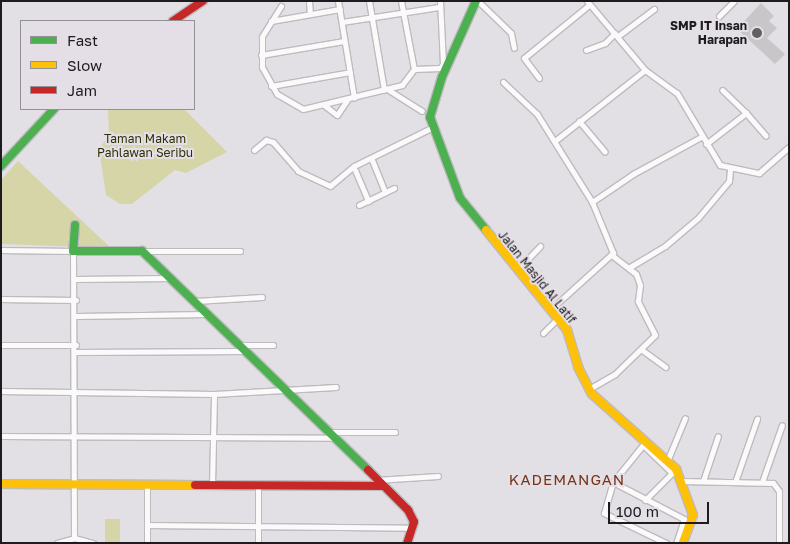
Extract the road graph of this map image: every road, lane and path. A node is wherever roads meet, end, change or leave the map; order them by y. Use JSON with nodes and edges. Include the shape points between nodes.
{"nodes":[{"id":1,"x":203,"y":1,"type":"edge"},
{"id":2,"x":309,"y":1,"type":"edge"},
{"id":3,"x":338,"y":1,"type":"edge"},
{"id":4,"x":369,"y":1,"type":"edge"},
{"id":5,"x":400,"y":1,"type":"edge"},
{"id":6,"x":477,"y":1,"type":"edge"},
{"id":7,"x":734,"y":1,"type":"edge"},
{"id":8,"x":588,"y":3,"type":"edge"},
{"id":9,"x":436,"y":4,"type":"edge"},
{"id":10,"x":281,"y":6,"type":"dead end"},
{"id":11,"x":340,"y":9,"type":"junction"},
{"id":12,"x":654,"y":9,"type":"dead end"},
{"id":13,"x":402,"y":11,"type":"junction"},
{"id":14,"x":310,"y":14,"type":"junction"},
{"id":15,"x":371,"y":16,"type":"junction"},
{"id":16,"x":719,"y":16,"type":"dead end"},
{"id":17,"x":174,"y":20,"type":"edge"},
{"id":18,"x":271,"y":21,"type":"junction"},
{"id":19,"x":342,"y":22,"type":"junction"},
{"id":20,"x":617,"y":35,"type":"junction"},
{"id":21,"x":344,"y":41,"type":"junction"},
{"id":22,"x":514,"y":48,"type":"dead end"},
{"id":23,"x":586,"y":50,"type":"dead end"},
{"id":24,"x":260,"y":55,"type":"junction"},
{"id":25,"x":414,"y":69,"type":"junction"},
{"id":26,"x":645,"y":70,"type":"junction"},
{"id":27,"x":350,"y":72,"type":"junction"},
{"id":28,"x":539,"y":78,"type":"dead end"},
{"id":29,"x":503,"y":82,"type":"dead end"},
{"id":30,"x":271,"y":86,"type":"junction"},
{"id":31,"x":386,"y":90,"type":"junction"},
{"id":32,"x":722,"y":90,"type":"dead end"},
{"id":33,"x":351,"y":99,"type":"junction"},
{"id":34,"x":324,"y":106,"type":"junction"},
{"id":35,"x":53,"y":110,"type":"edge"},
{"id":36,"x":422,"y":112,"type":"dead end"},
{"id":37,"x":746,"y":113,"type":"junction"},
{"id":38,"x":580,"y":122,"type":"junction"},
{"id":39,"x":431,"y":128,"type":"junction"},
{"id":40,"x":701,"y":136,"type":"junction"},
{"id":41,"x":766,"y":136,"type":"dead end"},
{"id":42,"x":556,"y":140,"type":"junction"},
{"id":43,"x":706,"y":144,"type":"junction"},
{"id":44,"x":789,"y":147,"type":"edge"},
{"id":45,"x":254,"y":150,"type":"dead end"},
{"id":46,"x":605,"y":152,"type":"dead end"},
{"id":47,"x":372,"y":160,"type":"junction"},
{"id":48,"x":1,"y":166,"type":"edge"},
{"id":49,"x":730,"y":169,"type":"junction"},
{"id":50,"x":354,"y":170,"type":"dead end"},
{"id":51,"x":394,"y":188,"type":"dead end"},
{"id":52,"x":385,"y":192,"type":"junction"},
{"id":53,"x":368,"y":201,"type":"junction"},
{"id":54,"x":592,"y":202,"type":"junction"},
{"id":55,"x":359,"y":205,"type":"dead end"},
{"id":56,"x":75,"y":225,"type":"dead end"},
{"id":57,"x":540,"y":246,"type":"dead end"},
{"id":58,"x":1,"y":250,"type":"edge"},
{"id":59,"x":73,"y":251,"type":"junction"},
{"id":60,"x":142,"y":251,"type":"junction"},
{"id":61,"x":240,"y":251,"type":"dead end"},
{"id":62,"x":612,"y":255,"type":"junction"},
{"id":63,"x":630,"y":267,"type":"junction"},
{"id":64,"x":518,"y":269,"type":"junction"},
{"id":65,"x":170,"y":278,"type":"junction"},
{"id":66,"x":75,"y":279,"type":"junction"},
{"id":67,"x":262,"y":298,"type":"dead end"},
{"id":68,"x":1,"y":299,"type":"edge"},
{"id":69,"x":76,"y":300,"type":"junction"},
{"id":70,"x":194,"y":301,"type":"junction"},
{"id":71,"x":551,"y":309,"type":"junction"},
{"id":72,"x":208,"y":314,"type":"junction"},
{"id":73,"x":76,"y":316,"type":"junction"},
{"id":74,"x":558,"y":318,"type":"junction"},
{"id":75,"x":543,"y":333,"type":"dead end"},
{"id":76,"x":1,"y":345,"type":"edge"},
{"id":77,"x":76,"y":345,"type":"junction"},
{"id":78,"x":274,"y":345,"type":"dead end"},
{"id":79,"x":244,"y":348,"type":"junction"},
{"id":80,"x":642,"y":350,"type":"junction"},
{"id":81,"x":76,"y":352,"type":"junction"},
{"id":82,"x":665,"y":367,"type":"dead end"},
{"id":83,"x":336,"y":388,"type":"dead end"},
{"id":84,"x":589,"y":389,"type":"junction"},
{"id":85,"x":286,"y":390,"type":"junction"},
{"id":86,"x":1,"y":391,"type":"edge"},
{"id":87,"x":76,"y":392,"type":"junction"},
{"id":88,"x":214,"y":394,"type":"junction"},
{"id":89,"x":685,"y":418,"type":"dead end"},
{"id":90,"x":757,"y":419,"type":"dead end"},
{"id":91,"x":782,"y":424,"type":"dead end"},
{"id":92,"x":395,"y":432,"type":"dead end"},
{"id":93,"x":333,"y":435,"type":"junction"},
{"id":94,"x":1,"y":436,"type":"edge"},
{"id":95,"x":718,"y":436,"type":"dead end"},
{"id":96,"x":76,"y":437,"type":"junction"},
{"id":97,"x":214,"y":439,"type":"junction"},
{"id":98,"x":668,"y":459,"type":"junction"},
{"id":99,"x":674,"y":471,"type":"junction"},
{"id":100,"x":438,"y":476,"type":"dead end"},
{"id":101,"x":376,"y":480,"type":"junction"},
{"id":102,"x":682,"y":481,"type":"junction"},
{"id":103,"x":703,"y":481,"type":"junction"},
{"id":104,"x":613,"y":482,"type":"junction"},
{"id":105,"x":735,"y":482,"type":"junction"},
{"id":106,"x":762,"y":482,"type":"junction"},
{"id":107,"x":1,"y":484,"type":"edge"},
{"id":108,"x":75,"y":484,"type":"junction"},
{"id":109,"x":147,"y":485,"type":"junction"},
{"id":110,"x":212,"y":485,"type":"junction"},
{"id":111,"x":383,"y":486,"type":"junction"},
{"id":112,"x":258,"y":487,"type":"junction"},
{"id":113,"x":645,"y":500,"type":"junction"},
{"id":114,"x":147,"y":525,"type":"junction"},
{"id":115,"x":258,"y":526,"type":"junction"},
{"id":116,"x":413,"y":528,"type":"junction"},
{"id":117,"x":74,"y":538,"type":"junction"},
{"id":118,"x":57,"y":543,"type":"edge"},
{"id":119,"x":93,"y":543,"type":"edge"},
{"id":120,"x":148,"y":543,"type":"edge"},
{"id":121,"x":258,"y":543,"type":"edge"},
{"id":122,"x":407,"y":543,"type":"edge"},
{"id":123,"x":666,"y":543,"type":"edge"},
{"id":124,"x":676,"y":543,"type":"edge"},
{"id":125,"x":683,"y":543,"type":"edge"},
{"id":126,"x":779,"y":543,"type":"edge"}],
"edges":[{"from":1,"to":17,"type":"street"},
{"from":2,"to":14,"type":"street"},
{"from":3,"to":11,"type":"street"},
{"from":4,"to":15,"type":"street"},
{"from":5,"to":13,"type":"street"},
{"from":6,"to":22,"type":"street","via":[[500,19],[515,41]]},
{"from":6,"to":39,"type":"street","via":[[442,77],[430,117]]},
{"from":7,"to":16,"type":"street"},
{"from":8,"to":20,"type":"street"},
{"from":8,"to":28,"type":"street","via":[[524,58]]},
{"from":9,"to":13,"type":"street"},
{"from":9,"to":25,"type":"street","via":[[443,64],[436,69]]},
{"from":10,"to":18,"type":"street"},
{"from":11,"to":14,"type":"street"},
{"from":11,"to":19,"type":"street"},
{"from":12,"to":20,"type":"street"},
{"from":13,"to":15,"type":"street"},
{"from":13,"to":25,"type":"street"},
{"from":14,"to":18,"type":"street"},
{"from":15,"to":19,"type":"street"},
{"from":15,"to":31,"type":"street"},
{"from":18,"to":24,"type":"street","via":[[262,37]]},
{"from":19,"to":21,"type":"street"},
{"from":20,"to":23,"type":"street","via":[[606,44]]},
{"from":20,"to":26,"type":"street"},
{"from":21,"to":24,"type":"street"},
{"from":21,"to":27,"type":"street"},
{"from":24,"to":30,"type":"street"},
{"from":25,"to":31,"type":"street","via":[[404,84]]},
{"from":26,"to":38,"type":"street"},
{"from":26,"to":40,"type":"street","via":[[677,93]]},
{"from":27,"to":30,"type":"street"},
{"from":27,"to":33,"type":"street"},
{"from":29,"to":42,"type":"street","via":[[533,109]]},
{"from":30,"to":34,"type":"street","via":[[286,101],[301,109]]},
{"from":31,"to":33,"type":"street"},
{"from":31,"to":36,"type":"street"},
{"from":32,"to":37,"type":"street"},
{"from":33,"to":34,"type":"street"},
{"from":33,"to":34,"type":"street","via":[[338,115]]},
{"from":35,"to":48,"type":"street"},
{"from":37,"to":41,"type":"street"},
{"from":37,"to":43,"type":"street"},
{"from":38,"to":42,"type":"street"},
{"from":38,"to":46,"type":"street"},
{"from":39,"to":47,"type":"street"},
{"from":39,"to":64,"type":"street","name":"Jalan Masjid Al Latif","via":[[463,202]]},
{"from":40,"to":43,"type":"street"},
{"from":40,"to":54,"type":"street"},
{"from":42,"to":54,"type":"street"},
{"from":43,"to":49,"type":"street","via":[[716,160]]},
{"from":44,"to":49,"type":"street","via":[[759,173]]},
{"from":45,"to":47,"type":"street","via":[[266,140],[273,142],[298,172],[330,186],[354,166]]},
{"from":47,"to":52,"type":"street"},
{"from":49,"to":63,"type":"street","via":[[729,181],[698,218],[665,246]]},
{"from":50,"to":53,"type":"street"},
{"from":51,"to":52,"type":"street"},
{"from":52,"to":53,"type":"street"},
{"from":53,"to":55,"type":"street"},
{"from":54,"to":62,"type":"street","via":[[613,246]]},
{"from":56,"to":59,"type":"street"},
{"from":57,"to":64,"type":"street"},
{"from":58,"to":59,"type":"street"},
{"from":59,"to":60,"type":"street"},
{"from":59,"to":66,"type":"street"},
{"from":60,"to":61,"type":"street"},
{"from":60,"to":65,"type":"street"},
{"from":62,"to":63,"type":"street"},
{"from":62,"to":71,"type":"street"},
{"from":63,"to":80,"type":"street","via":[[640,285],[638,301],[656,335]]},
{"from":64,"to":71,"type":"street","name":"Jalan Masjid Al Latif"},
{"from":65,"to":66,"type":"street"},
{"from":65,"to":70,"type":"street"},
{"from":66,"to":69,"type":"street"},
{"from":67,"to":70,"type":"street"},
{"from":68,"to":69,"type":"street"},
{"from":69,"to":73,"type":"street"},
{"from":70,"to":72,"type":"street"},
{"from":71,"to":74,"type":"street","name":"Jalan Masjid Al Latif"},
{"from":72,"to":73,"type":"street"},
{"from":72,"to":79,"type":"street"},
{"from":73,"to":77,"type":"street"},
{"from":74,"to":75,"type":"street"},
{"from":74,"to":84,"type":"street","name":"Jalan Masjid Al Latif","via":[[572,340],[578,367]]},
{"from":76,"to":77,"type":"street"},
{"from":77,"to":81,"type":"street"},
{"from":78,"to":79,"type":"street"},
{"from":79,"to":81,"type":"street"},
{"from":79,"to":85,"type":"street"},
{"from":80,"to":82,"type":"street"},
{"from":80,"to":84,"type":"street","via":[[610,377]]},
{"from":81,"to":87,"type":"street"},
{"from":83,"to":85,"type":"street"},
{"from":84,"to":98,"type":"street","name":"Jalan Masjid Al Latif","via":[[605,408]]},
{"from":85,"to":88,"type":"street"},
{"from":85,"to":93,"type":"street"},
{"from":86,"to":87,"type":"street"},
{"from":87,"to":88,"type":"street"},
{"from":87,"to":96,"type":"street"},
{"from":88,"to":97,"type":"street"},
{"from":89,"to":98,"type":"street"},
{"from":90,"to":105,"type":"street"},
{"from":91,"to":106,"type":"street"},
{"from":92,"to":93,"type":"street"},
{"from":93,"to":97,"type":"street"},
{"from":93,"to":101,"type":"street"},
{"from":94,"to":96,"type":"street"},
{"from":95,"to":103,"type":"street"},
{"from":96,"to":97,"type":"street"},
{"from":96,"to":108,"type":"street"},
{"from":97,"to":110,"type":"street"},
{"from":98,"to":99,"type":"street","name":"Jalan Masjid Al Latif"},
{"from":99,"to":102,"type":"street","name":"Jalan Masjid Al Latif"},
{"from":99,"to":104,"type":"street","via":[[644,445]]},
{"from":99,"to":113,"type":"street"},
{"from":100,"to":101,"type":"street"},
{"from":101,"to":111,"type":"street"},
{"from":102,"to":103,"type":"street"},
{"from":102,"to":125,"type":"street","name":"Jalan Masjid Al Latif","via":[[693,516]]},
{"from":103,"to":105,"type":"street"},
{"from":104,"to":113,"type":"street"},
{"from":104,"to":123,"type":"street","via":[[604,514]]},
{"from":105,"to":106,"type":"street"},
{"from":106,"to":126,"type":"street","via":[[773,484],[779,491]]},
{"from":107,"to":108,"type":"street"},
{"from":108,"to":109,"type":"street"},
{"from":108,"to":117,"type":"street"},
{"from":109,"to":110,"type":"street"},
{"from":109,"to":114,"type":"street"},
{"from":110,"to":112,"type":"street"},
{"from":111,"to":112,"type":"street"},
{"from":111,"to":116,"type":"street","via":[[411,514]]},
{"from":112,"to":115,"type":"street"},
{"from":113,"to":124,"type":"street","via":[[685,520]]},
{"from":114,"to":115,"type":"street"},
{"from":114,"to":120,"type":"street"},
{"from":115,"to":116,"type":"street"},
{"from":115,"to":121,"type":"street"},
{"from":116,"to":122,"type":"street"},
{"from":117,"to":118,"type":"street"},
{"from":117,"to":119,"type":"street"}]}
